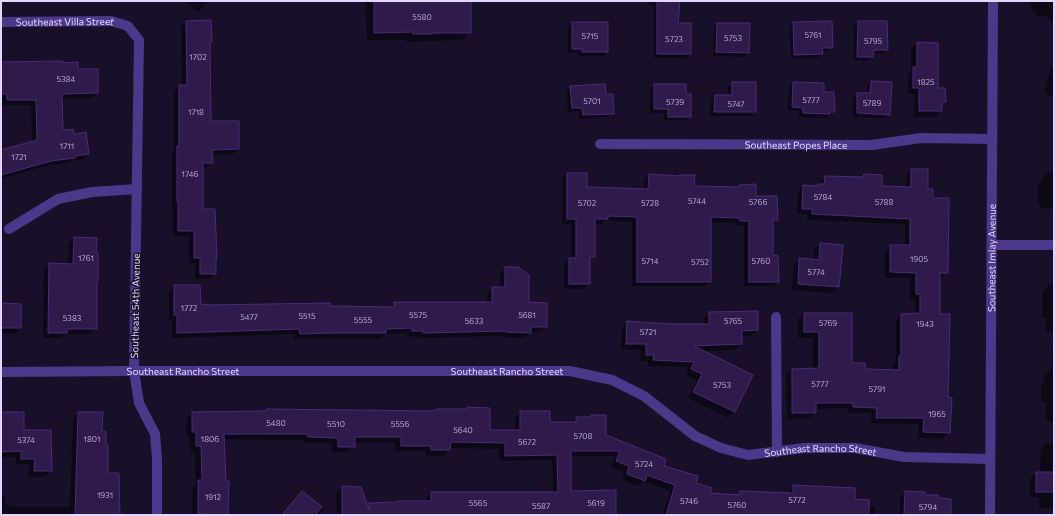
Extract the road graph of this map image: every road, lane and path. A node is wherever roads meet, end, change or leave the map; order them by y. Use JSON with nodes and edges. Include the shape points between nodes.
{"nodes":[{"id":1,"x":993,"y":1,"type":"edge"},
{"id":2,"x":1,"y":22,"type":"edge"},
{"id":3,"x":128,"y":26,"type":"joint"},
{"id":4,"x":992,"y":139,"type":"junction"},
{"id":5,"x":600,"y":144,"type":"dead end"},
{"id":6,"x":137,"y":189,"type":"junction"},
{"id":7,"x":9,"y":229,"type":"dead end"},
{"id":8,"x":992,"y":245,"type":"junction"},
{"id":9,"x":1054,"y":245,"type":"edge"},
{"id":10,"x":776,"y":317,"type":"dead end"},
{"id":11,"x":134,"y":371,"type":"junction"},
{"id":12,"x":1,"y":372,"type":"edge"},
{"id":13,"x":777,"y":452,"type":"junction"},
{"id":14,"x":990,"y":459,"type":"junction"},
{"id":15,"x":157,"y":515,"type":"edge"},
{"id":16,"x":990,"y":515,"type":"edge"}],
"edges":[{"from":1,"to":4,"type":"street","name":"Southeast Imlay Avenue"},
{"from":2,"to":3,"type":"street","name":"Southeast Villa Street","via":[[111,21]]},
{"from":3,"to":6,"type":"street","name":"Southeast 54th Avenue","via":[[139,40]]},
{"from":4,"to":5,"type":"street","name":"Southeast Popes Place","via":[[921,138],[872,145]]},
{"from":4,"to":8,"type":"street","name":"Southeast Imlay Avenue"},
{"from":6,"to":7,"type":"street","via":[[92,192],[58,199]]},
{"from":6,"to":11,"type":"street","name":"Southeast 54th Avenue"},
{"from":8,"to":9,"type":"street"},
{"from":8,"to":14,"type":"street","name":"Southeast Imlay Avenue"},
{"from":10,"to":13,"type":"street"},
{"from":11,"to":12,"type":"street","name":"Southeast Rancho Street"},
{"from":11,"to":13,"type":"street","name":"Southeast Rancho Street","via":[[570,371],[612,380],[644,396],[695,436],[721,448],[748,455]]},
{"from":11,"to":15,"type":"street","name":"Southeast 54th Avenue","via":[[139,403],[155,434]]},
{"from":13,"to":14,"type":"street","name":"Southeast Rancho Street","via":[[804,448],[855,448],[904,457]]},
{"from":14,"to":16,"type":"street","name":"Southeast Imlay Avenue"}]}
